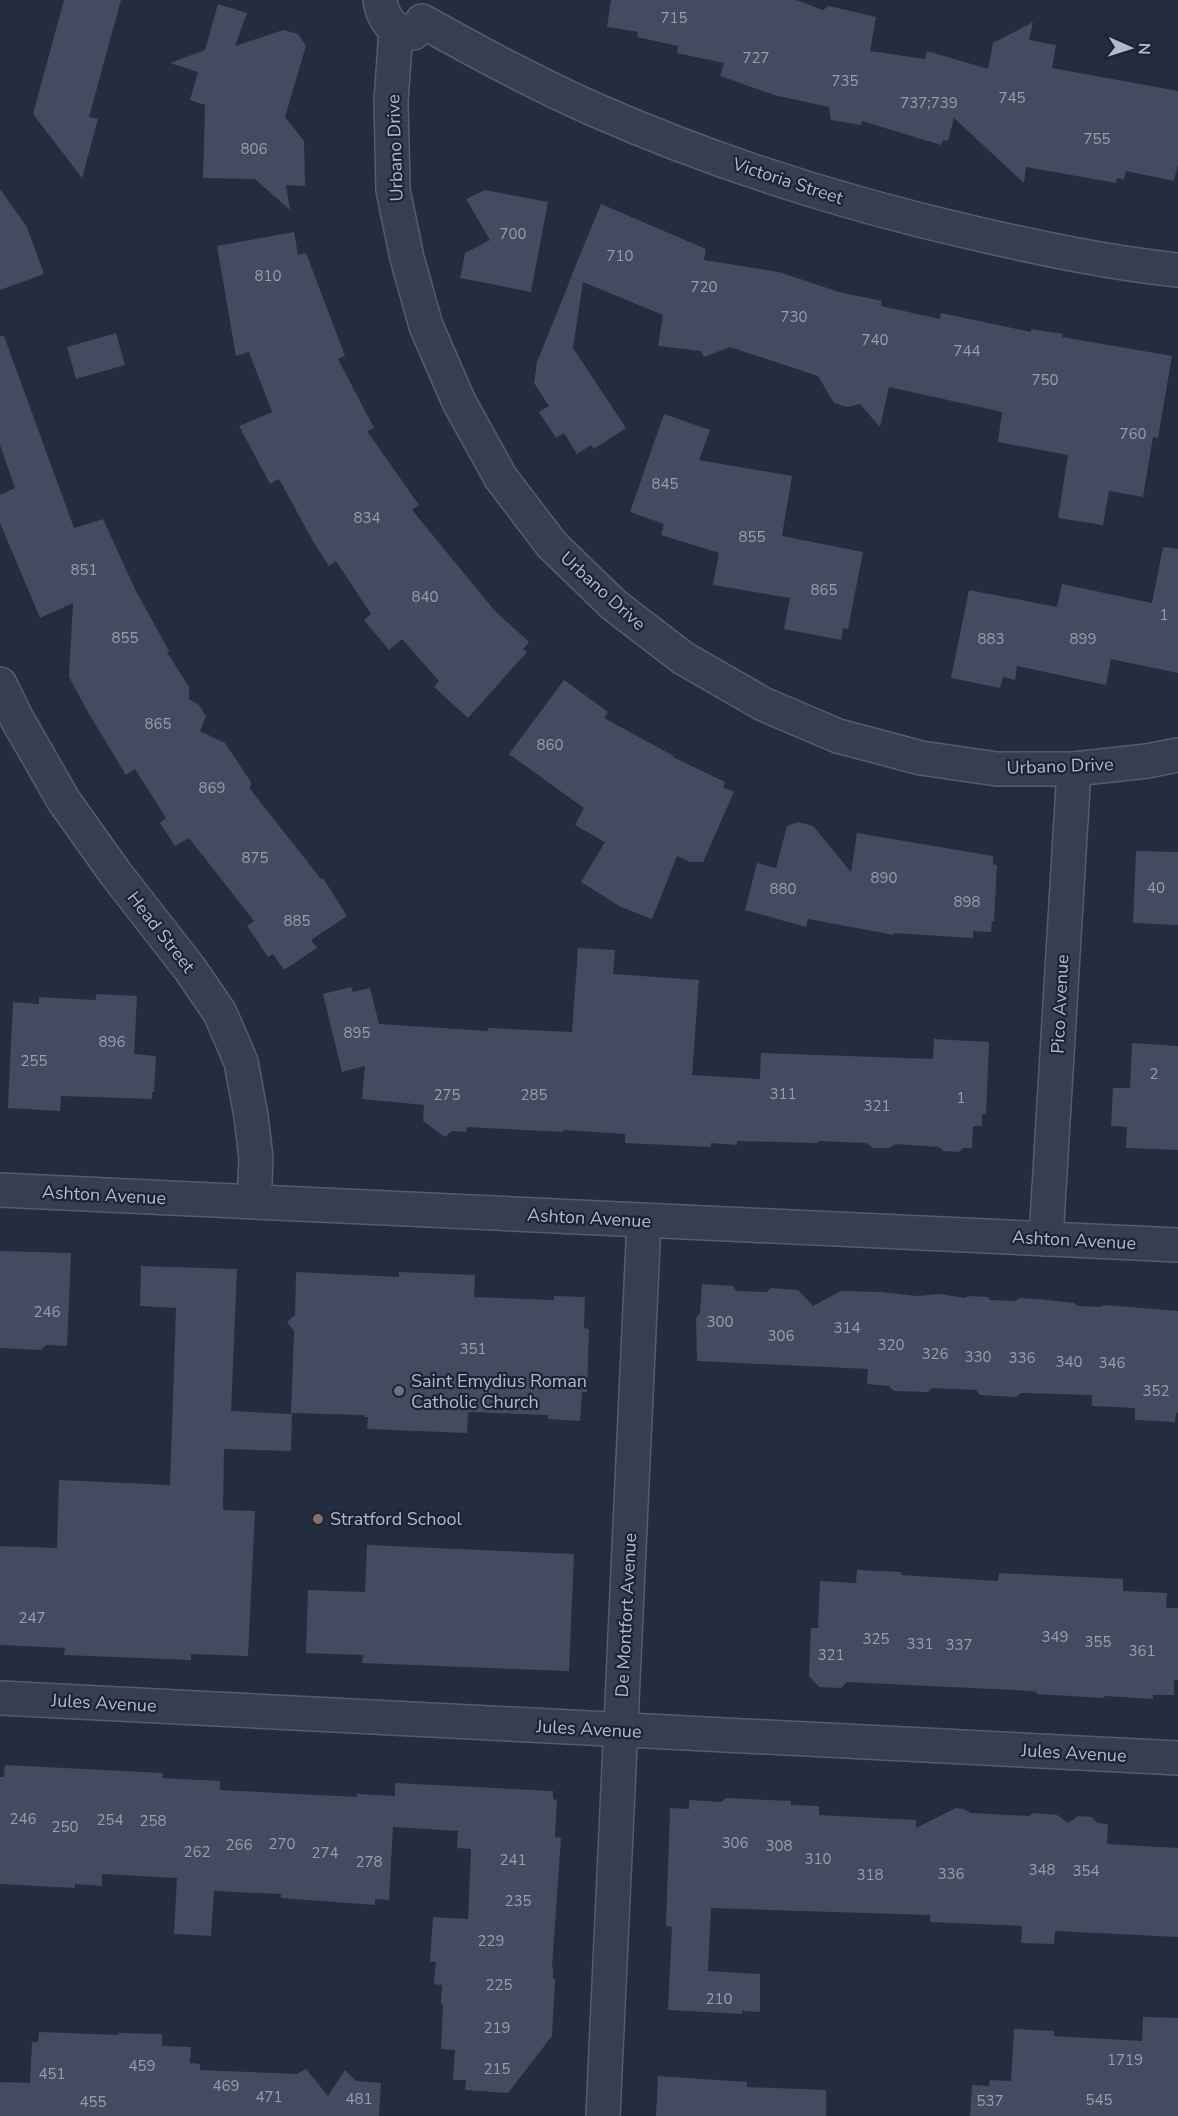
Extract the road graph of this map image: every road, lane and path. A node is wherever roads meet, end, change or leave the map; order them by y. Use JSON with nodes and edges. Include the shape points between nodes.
{"nodes":[{"id":1,"x":381,"y":0,"type":"edge"},
{"id":2,"x":413,"y":17,"type":"edge"},
{"id":3,"x":1178,"y":270,"type":"edge"},
{"id":4,"x":0,"y":684,"type":"edge"},
{"id":5,"x":1178,"y":755,"type":"edge"},
{"id":6,"x":1074,"y":769,"type":"junction"},
{"id":7,"x":0,"y":1190,"type":"edge"},
{"id":8,"x":254,"y":1203,"type":"junction"},
{"id":9,"x":644,"y":1221,"type":"junction"},
{"id":10,"x":1046,"y":1239,"type":"junction"},
{"id":11,"x":1178,"y":1245,"type":"edge"},
{"id":12,"x":0,"y":1698,"type":"edge"},
{"id":13,"x":621,"y":1730,"type":"junction"},
{"id":14,"x":1178,"y":1758,"type":"edge"},
{"id":15,"x":603,"y":2116,"type":"edge"}],
"edges":[{"from":1,"to":2,"type":"street","via":[[384,16]]},
{"from":2,"to":3,"type":"street","name":"Victoria Street","via":[[591,108],[808,190],[912,219],[1029,245],[1130,265]]},
{"from":2,"to":6,"type":"street","name":"Urbano Drive","via":[[391,101],[393,190],[407,258],[426,326],[459,402],[501,478],[552,544],[614,605],[683,658],[763,704],[838,736],[921,758],[997,769]]},
{"from":4,"to":8,"type":"street","name":"Head Street","via":[[64,801],[220,1012],[241,1062],[251,1116],[256,1158]]},
{"from":5,"to":6,"type":"street","name":"Urbano Drive"},
{"from":6,"to":10,"type":"street","name":"Pico Avenue"},
{"from":7,"to":8,"type":"street","name":"Ashton Avenue"},
{"from":8,"to":9,"type":"street","name":"Ashton Avenue"},
{"from":9,"to":10,"type":"street","name":"Ashton Avenue"},
{"from":9,"to":13,"type":"street","name":"De Montfort Avenue"},
{"from":10,"to":11,"type":"street","name":"Ashton Avenue"},
{"from":12,"to":13,"type":"street","name":"Jules Avenue"},
{"from":13,"to":14,"type":"street","name":"Jules Avenue"},
{"from":13,"to":15,"type":"street","name":"De Montfort Avenue"}]}
